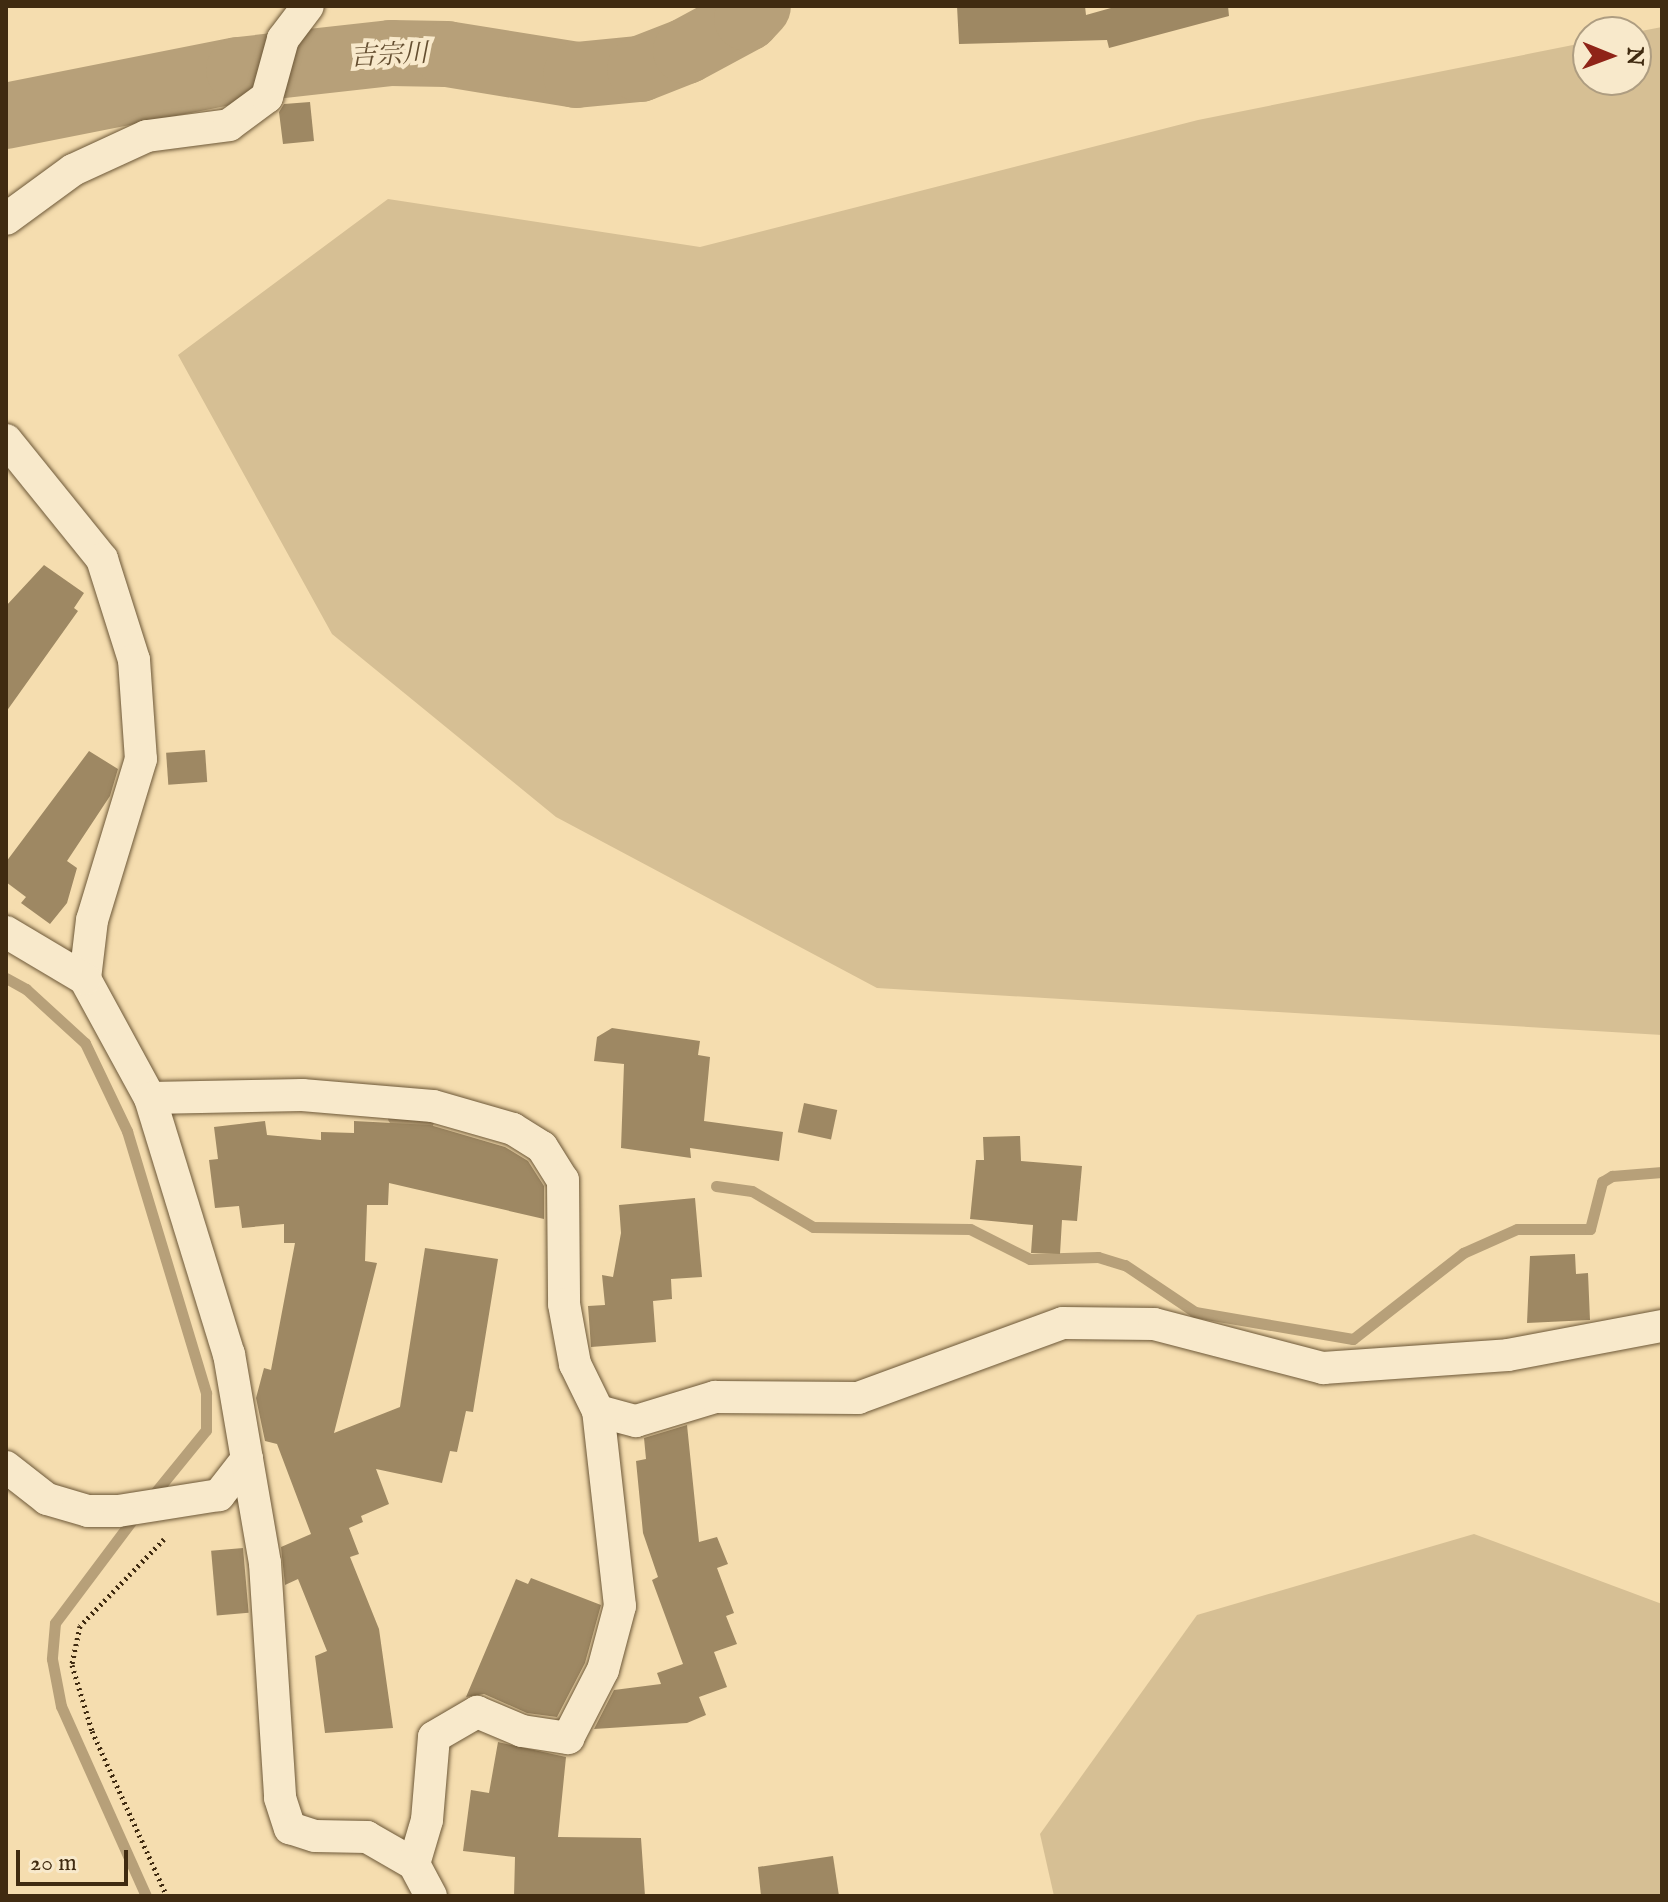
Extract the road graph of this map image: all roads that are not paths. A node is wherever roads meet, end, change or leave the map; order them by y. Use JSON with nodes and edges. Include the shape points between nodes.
{"nodes":[{"id":1,"x":308,"y":6,"type":"edge"},
{"id":2,"x":6,"y":219,"type":"edge"},
{"id":3,"x":6,"y":440,"type":"edge"},
{"id":4,"x":6,"y":932,"type":"edge"},
{"id":5,"x":85,"y":979,"type":"junction"},
{"id":6,"x":150,"y":1098,"type":"junction"},
{"id":7,"x":1662,"y":1326,"type":"edge"},
{"id":8,"x":598,"y":1411,"type":"junction"},
{"id":9,"x":247,"y":1459,"type":"junction"},
{"id":10,"x":6,"y":1467,"type":"edge"},
{"id":11,"x":414,"y":1864,"type":"junction"},
{"id":12,"x":431,"y":1896,"type":"edge"}],
"edges":[{"from":1,"to":2,"type":"street","via":[[279,50],[267,97],[229,125],[147,136],[73,170]]},
{"from":3,"to":5,"type":"street","via":[[102,559],[134,660],[141,759],[92,920]]},
{"from":4,"to":5,"type":"street"},
{"from":5,"to":6,"type":"street"},
{"from":6,"to":8,"type":"street","via":[[302,1095],[433,1106],[513,1129],[542,1147],[563,1180],[564,1304],[575,1364]]},
{"from":6,"to":9,"type":"street","via":[[229,1354]]},
{"from":7,"to":8,"type":"street","via":[[1508,1355],[1323,1368],[1154,1324],[1063,1323],[858,1398],[715,1397],[636,1421]]},
{"from":8,"to":11,"type":"street","via":[[620,1606],[603,1670],[568,1738],[522,1731],[477,1712],[434,1737],[427,1820]]},
{"from":9,"to":10,"type":"street","via":[[219,1495],[118,1511],[88,1511],[47,1499]]},
{"from":9,"to":11,"type":"street","via":[[265,1563],[280,1798],[290,1828],[315,1836],[367,1837]]},
{"from":11,"to":12,"type":"street"}]}
